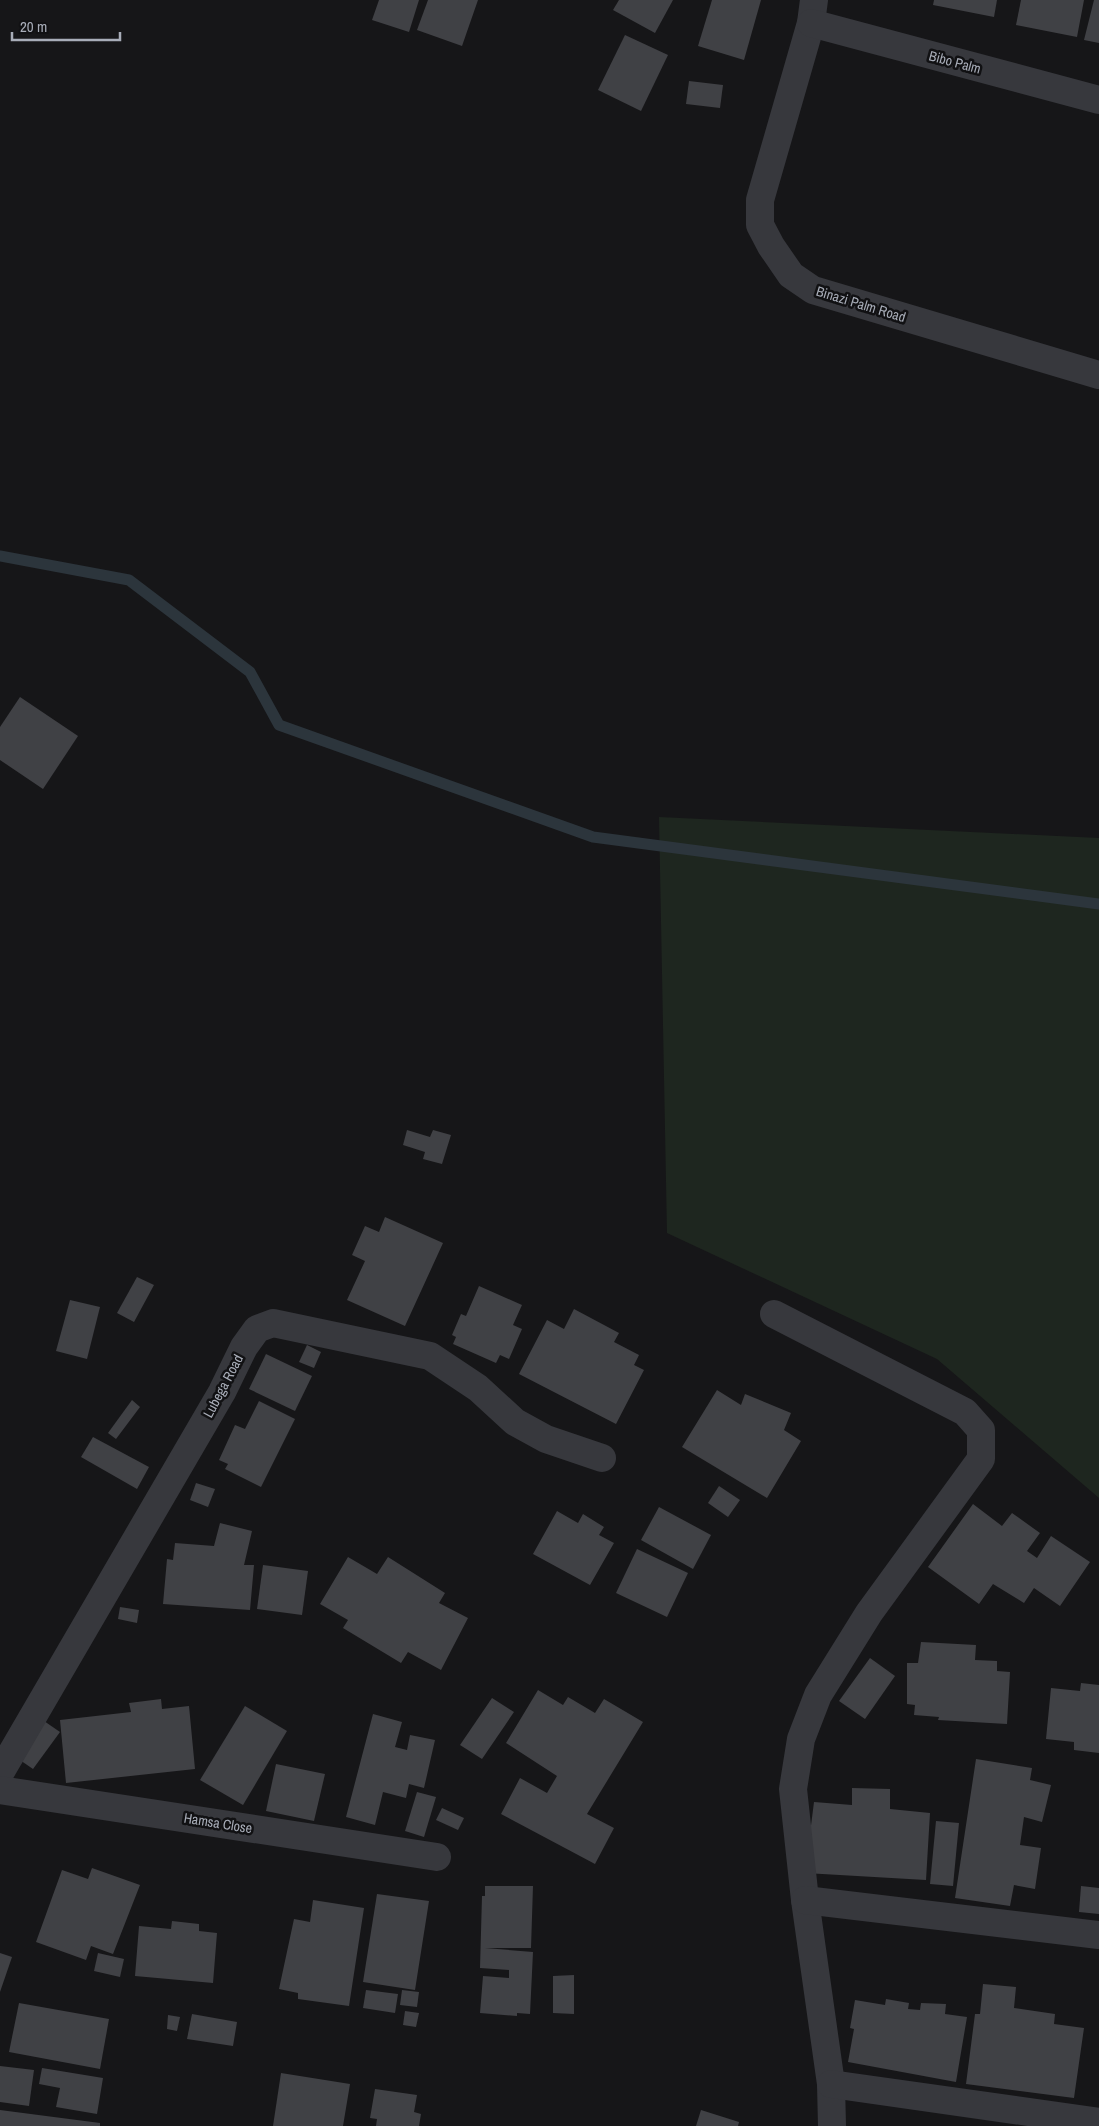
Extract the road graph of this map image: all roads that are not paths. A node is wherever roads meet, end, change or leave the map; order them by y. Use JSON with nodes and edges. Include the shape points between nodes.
{"nodes":[{"id":1,"x":812,"y":12,"type":"edge"},
{"id":2,"x":1099,"y":100,"type":"edge"},
{"id":3,"x":1099,"y":375,"type":"edge"},
{"id":4,"x":774,"y":1314,"type":"dead end"},
{"id":5,"x":602,"y":1458,"type":"dead end"},
{"id":6,"x":0,"y":1773,"type":"edge"},
{"id":7,"x":0,"y":1790,"type":"edge"},
{"id":8,"x":436,"y":1856,"type":"dead end"},
{"id":9,"x":805,"y":1900,"type":"junction"},
{"id":10,"x":1099,"y":1935,"type":"edge"},
{"id":11,"x":831,"y":2084,"type":"junction"},
{"id":12,"x":1099,"y":2122,"type":"edge"},
{"id":13,"x":832,"y":2126,"type":"edge"}],
"edges":[{"from":1,"to":2,"type":"street","name":"Bibo Palm"},
{"from":1,"to":3,"type":"street","name":"Binazi Palm Road","via":[[760,200],[760,225],[791,275],[813,290]]},
{"from":4,"to":9,"type":"street","via":[[965,1412],[981,1430],[981,1459],[869,1613],[818,1695],[801,1739],[794,1789]]},
{"from":5,"to":6,"type":"street","name":"Lubega Road","via":[[546,1439],[515,1422],[478,1388],[430,1356],[272,1323],[257,1330],[244,1347],[222,1392]]},
{"from":7,"to":8,"type":"street","name":"Hamsa Close"},
{"from":9,"to":10,"type":"street"},
{"from":9,"to":11,"type":"street"},
{"from":11,"to":12,"type":"street"},
{"from":11,"to":13,"type":"street"}]}
